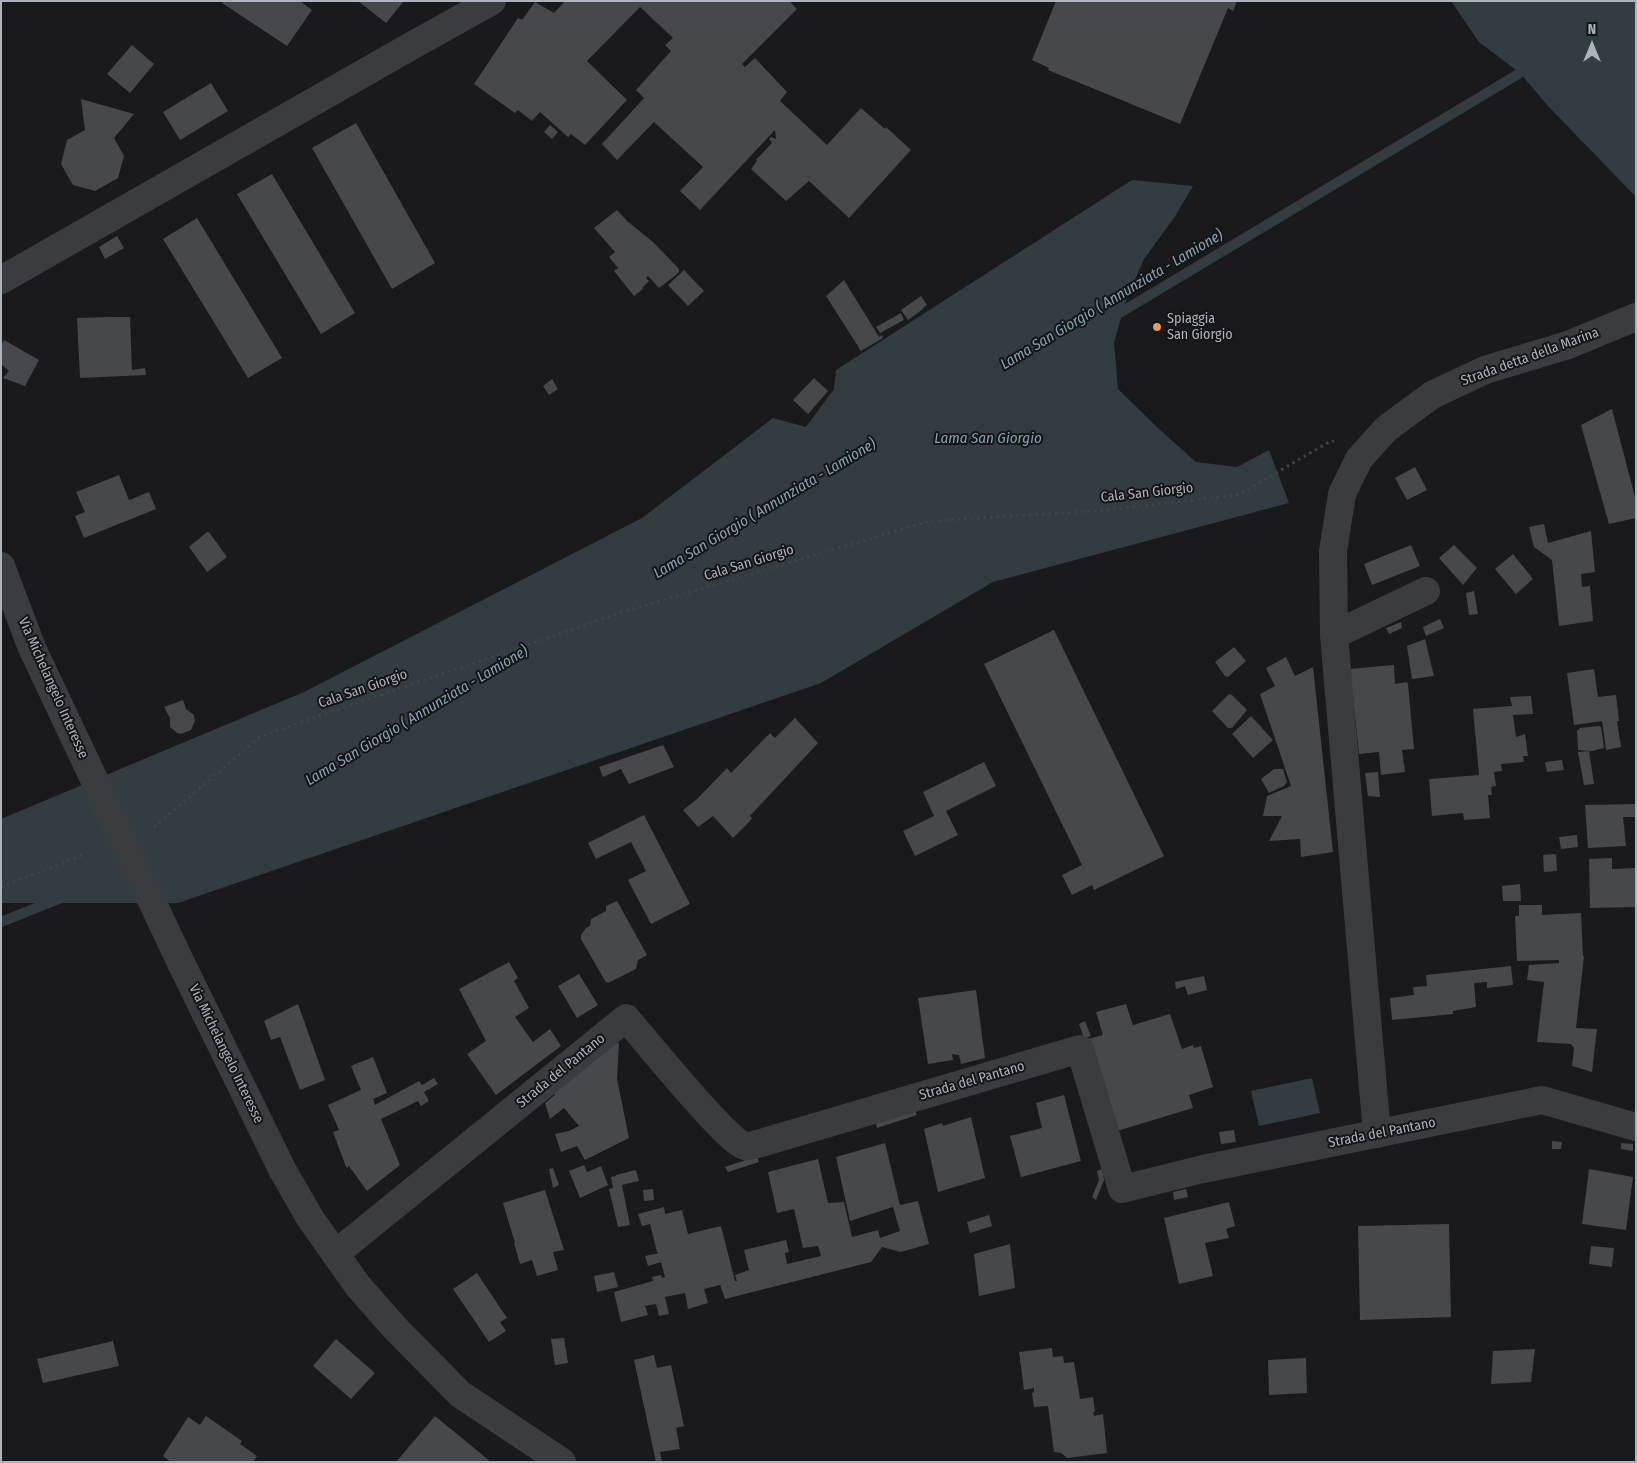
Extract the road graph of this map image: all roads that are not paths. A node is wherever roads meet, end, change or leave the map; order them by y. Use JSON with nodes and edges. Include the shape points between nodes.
{"nodes":[{"id":1,"x":492,"y":1,"type":"edge"},
{"id":2,"x":1,"y":280,"type":"edge"},
{"id":3,"x":1636,"y":317,"type":"edge"},
{"id":4,"x":1,"y":566,"type":"edge"},
{"id":5,"x":1426,"y":591,"type":"dead end"},
{"id":6,"x":1334,"y":635,"type":"junction"},
{"id":7,"x":1636,"y":1127,"type":"edge"},
{"id":8,"x":1377,"y":1134,"type":"junction"},
{"id":9,"x":335,"y":1254,"type":"junction"},
{"id":10,"x":562,"y":1462,"type":"edge"}],
"edges":[{"from":1,"to":2,"type":"street"},
{"from":3,"to":6,"type":"street","name":"Strada detta della Marina","via":[[1568,345],[1485,370],[1432,395],[1386,429],[1359,460],[1342,494],[1333,551]]},
{"from":4,"to":9,"type":"street","name":"Via Michelangelo Interesse","bridge":true,"via":[[32,648],[182,965],[283,1171]]},
{"from":5,"to":6,"type":"street"},
{"from":6,"to":8,"type":"street","name":"Strada detta della Marina"},
{"from":7,"to":8,"type":"street","name":"Strada del Pantano","via":[[1542,1100]]},
{"from":8,"to":9,"type":"street","name":"Strada del Pantano","via":[[1122,1189],[1080,1049],[745,1146],[733,1139],[716,1121],[626,1018]]},
{"from":9,"to":10,"type":"street","name":"Via Michelangelo Interesse","via":[[394,1328],[460,1394]]}]}
